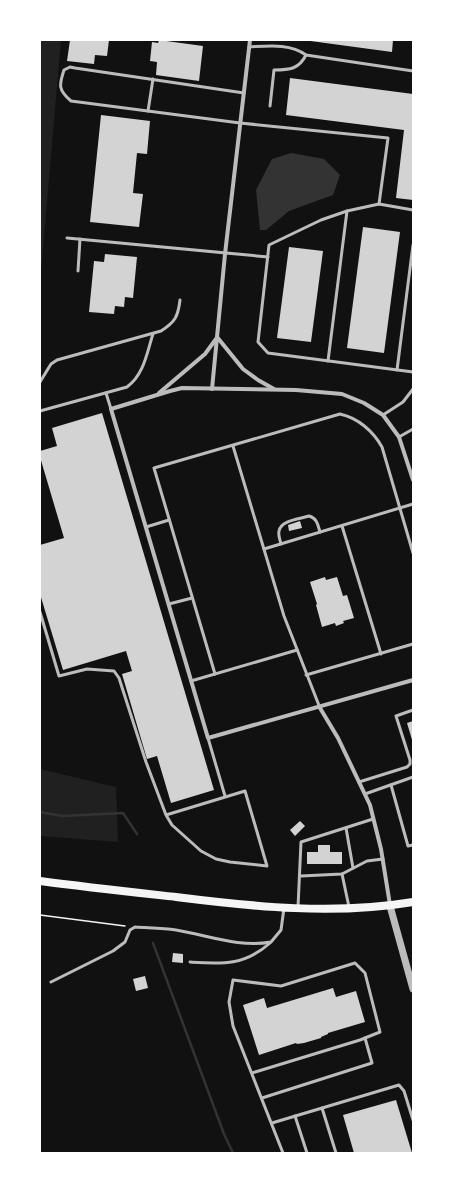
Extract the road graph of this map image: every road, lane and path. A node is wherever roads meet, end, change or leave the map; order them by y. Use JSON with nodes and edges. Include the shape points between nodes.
{"nodes":[{"id":1,"x":250,"y":40,"type":"edge"},
{"id":2,"x":249,"y":47,"type":"junction"},
{"id":3,"x":306,"y":55,"type":"junction"},
{"id":4,"x":413,"y":71,"type":"edge"},
{"id":5,"x":152,"y":79,"type":"junction"},
{"id":6,"x":244,"y":93,"type":"junction"},
{"id":7,"x":270,"y":106,"type":"dead end"},
{"id":8,"x":148,"y":111,"type":"junction"},
{"id":9,"x":240,"y":123,"type":"junction"},
{"id":10,"x":379,"y":204,"type":"junction"},
{"id":11,"x":413,"y":210,"type":"edge"},
{"id":12,"x":347,"y":211,"type":"junction"},
{"id":13,"x":67,"y":238,"type":"dead end"},
{"id":14,"x":80,"y":239,"type":"junction"},
{"id":15,"x":413,"y":245,"type":"edge"},
{"id":16,"x":225,"y":254,"type":"junction"},
{"id":17,"x":268,"y":257,"type":"junction"},
{"id":18,"x":78,"y":271,"type":"dead end"},
{"id":19,"x":180,"y":300,"type":"dead end"},
{"id":20,"x":153,"y":334,"type":"junction"},
{"id":21,"x":217,"y":337,"type":"junction"},
{"id":22,"x":328,"y":361,"type":"junction"},
{"id":23,"x":397,"y":370,"type":"junction"},
{"id":24,"x":413,"y":372,"type":"edge"},
{"id":25,"x":40,"y":382,"type":"edge"},
{"id":26,"x":413,"y":388,"type":"edge"},
{"id":27,"x":212,"y":389,"type":"junction"},
{"id":28,"x":275,"y":390,"type":"junction"},
{"id":29,"x":106,"y":393,"type":"junction"},
{"id":30,"x":156,"y":396,"type":"junction"},
{"id":31,"x":111,"y":409,"type":"junction"},
{"id":32,"x":40,"y":411,"type":"edge"},
{"id":33,"x":383,"y":415,"type":"junction"},
{"id":34,"x":413,"y":429,"type":"edge"},
{"id":35,"x":399,"y":437,"type":"junction"},
{"id":36,"x":233,"y":446,"type":"junction"},
{"id":37,"x":413,"y":480,"type":"edge"},
{"id":38,"x":413,"y":504,"type":"edge"},
{"id":39,"x":400,"y":508,"type":"junction"},
{"id":40,"x":169,"y":520,"type":"junction"},
{"id":41,"x":342,"y":526,"type":"junction"},
{"id":42,"x":146,"y":527,"type":"junction"},
{"id":43,"x":320,"y":532,"type":"junction"},
{"id":44,"x":281,"y":544,"type":"junction"},
{"id":45,"x":264,"y":549,"type":"junction"},
{"id":46,"x":413,"y":553,"type":"edge"},
{"id":47,"x":192,"y":598,"type":"junction"},
{"id":48,"x":169,"y":604,"type":"junction"},
{"id":49,"x":40,"y":612,"type":"edge"},
{"id":50,"x":413,"y":644,"type":"edge"},
{"id":51,"x":297,"y":650,"type":"junction"},
{"id":52,"x":381,"y":654,"type":"junction"},
{"id":53,"x":215,"y":674,"type":"junction"},
{"id":54,"x":306,"y":675,"type":"junction"},
{"id":55,"x":413,"y":680,"type":"edge"},
{"id":56,"x":192,"y":681,"type":"junction"},
{"id":57,"x":320,"y":708,"type":"junction"},
{"id":58,"x":413,"y":710,"type":"edge"},
{"id":59,"x":208,"y":738,"type":"junction"},
{"id":60,"x":413,"y":777,"type":"edge"},
{"id":61,"x":359,"y":782,"type":"junction"},
{"id":62,"x":391,"y":785,"type":"junction"},
{"id":63,"x":365,"y":794,"type":"junction"},
{"id":64,"x":225,"y":796,"type":"junction"},
{"id":65,"x":166,"y":815,"type":"junction"},
{"id":66,"x":374,"y":819,"type":"junction"},
{"id":67,"x":346,"y":828,"type":"junction"},
{"id":68,"x":413,"y":845,"type":"edge"},
{"id":69,"x":383,"y":859,"type":"junction"},
{"id":70,"x":353,"y":868,"type":"junction"},
{"id":71,"x":342,"y":874,"type":"junction"},
{"id":72,"x":300,"y":876,"type":"junction"},
{"id":73,"x":40,"y":881,"type":"edge"},
{"id":74,"x":413,"y":902,"type":"edge"},
{"id":75,"x":390,"y":906,"type":"junction"},
{"id":76,"x":284,"y":907,"type":"junction"},
{"id":77,"x":349,"y":908,"type":"junction"},
{"id":78,"x":298,"y":909,"type":"junction"},
{"id":79,"x":40,"y":915,"type":"edge"},
{"id":80,"x":135,"y":927,"type":"junction"},
{"id":81,"x":271,"y":942,"type":"junction"},
{"id":82,"x":190,"y":962,"type":"dead end"},
{"id":83,"x":52,"y":982,"type":"dead end"},
{"id":84,"x":413,"y":989,"type":"edge"},
{"id":85,"x":365,"y":1038,"type":"junction"},
{"id":86,"x":252,"y":1073,"type":"junction"},
{"id":87,"x":262,"y":1098,"type":"junction"},
{"id":88,"x":322,"y":1108,"type":"junction"},
{"id":89,"x":295,"y":1116,"type":"junction"},
{"id":90,"x":413,"y":1120,"type":"edge"},
{"id":91,"x":272,"y":1123,"type":"junction"},
{"id":92,"x":283,"y":1153,"type":"edge"},
{"id":93,"x":307,"y":1153,"type":"edge"},
{"id":94,"x":336,"y":1153,"type":"edge"}],
"edges":[{"from":1,"to":2,"type":"street"},
{"from":2,"to":3,"type":"lane","via":[[278,46],[299,49]]},
{"from":2,"to":6,"type":"street"},
{"from":3,"to":4,"type":"lane"},
{"from":3,"to":7,"type":"lane","via":[[300,65],[274,70]]},
{"from":5,"to":6,"type":"lane"},
{"from":5,"to":8,"type":"lane"},
{"from":5,"to":8,"type":"lane","via":[[70,67],[64,70],[61,83],[61,92],[71,100]]},
{"from":6,"to":9,"type":"street"},
{"from":8,"to":9,"type":"lane"},
{"from":9,"to":10,"type":"lane","via":[[388,138]]},
{"from":9,"to":16,"type":"street"},
{"from":10,"to":11,"type":"lane"},
{"from":10,"to":12,"type":"lane"},
{"from":12,"to":17,"type":"lane","via":[[321,220],[269,245]]},
{"from":12,"to":22,"type":"lane"},
{"from":13,"to":14,"type":"lane"},
{"from":14,"to":16,"type":"lane"},
{"from":14,"to":18,"type":"lane"},
{"from":15,"to":23,"type":"lane"},
{"from":16,"to":17,"type":"lane"},
{"from":16,"to":21,"type":"street"},
{"from":17,"to":22,"type":"lane","via":[[258,342],[268,353]]},
{"from":19,"to":20,"type":"lane","via":[[178,314],[173,322]]},
{"from":20,"to":25,"type":"lane","via":[[57,360],[51,364]]},
{"from":20,"to":29,"type":"lane","via":[[140,374],[134,382],[127,387]]},
{"from":21,"to":27,"type":"street"},
{"from":21,"to":28,"type":"street","via":[[243,369]]},
{"from":21,"to":30,"type":"street","via":[[206,354]]},
{"from":22,"to":23,"type":"lane"},
{"from":23,"to":24,"type":"lane"},
{"from":26,"to":33,"type":"lane","via":[[403,402]]},
{"from":27,"to":28,"type":"street"},
{"from":27,"to":30,"type":"street","via":[[182,388]]},
{"from":28,"to":33,"type":"street","via":[[342,394],[364,403]]},
{"from":29,"to":31,"type":"lane"},
{"from":29,"to":32,"type":"lane"},
{"from":30,"to":31,"type":"street"},
{"from":31,"to":42,"type":"street"},
{"from":33,"to":35,"type":"street"},
{"from":34,"to":35,"type":"lane"},
{"from":35,"to":37,"type":"street"},
{"from":36,"to":39,"type":"lane","via":[[340,414],[348,416],[358,421],[378,439]]},
{"from":36,"to":40,"type":"lane","via":[[154,468]]},
{"from":36,"to":45,"type":"lane"},
{"from":38,"to":39,"type":"lane"},
{"from":39,"to":41,"type":"lane"},
{"from":39,"to":46,"type":"lane"},
{"from":40,"to":42,"type":"lane"},
{"from":40,"to":47,"type":"lane"},
{"from":41,"to":43,"type":"lane"},
{"from":41,"to":52,"type":"lane"},
{"from":42,"to":48,"type":"street"},
{"from":43,"to":44,"type":"lane"},
{"from":43,"to":44,"type":"lane","via":[[313,517],[285,523],[278,533]]},
{"from":44,"to":45,"type":"lane"},
{"from":45,"to":51,"type":"lane"},
{"from":47,"to":48,"type":"lane"},
{"from":47,"to":53,"type":"lane"},
{"from":48,"to":56,"type":"street"},
{"from":49,"to":65,"type":"lane","via":[[59,676],[87,669],[102,669],[114,671],[120,678],[146,762]]},
{"from":50,"to":52,"type":"lane"},
{"from":51,"to":53,"type":"lane"},
{"from":51,"to":54,"type":"lane"},
{"from":52,"to":54,"type":"lane"},
{"from":53,"to":56,"type":"lane"},
{"from":54,"to":57,"type":"lane"},
{"from":55,"to":57,"type":"street"},
{"from":56,"to":59,"type":"street"},
{"from":57,"to":59,"type":"street"},
{"from":57,"to":61,"type":"street"},
{"from":58,"to":61,"type":"lane","via":[[396,716],[410,764]]},
{"from":59,"to":64,"type":"lane"},
{"from":60,"to":62,"type":"lane"},
{"from":61,"to":63,"type":"street"},
{"from":62,"to":63,"type":"lane"},
{"from":62,"to":68,"type":"lane","via":[[408,846]]},
{"from":63,"to":66,"type":"street"},
{"from":64,"to":65,"type":"lane"},
{"from":64,"to":65,"type":"lane","via":[[245,791],[267,866],[216,859],[201,851],[172,825]]},
{"from":66,"to":67,"type":"lane"},
{"from":66,"to":69,"type":"street"},
{"from":67,"to":70,"type":"lane"},
{"from":67,"to":72,"type":"lane","via":[[301,842]]},
{"from":69,"to":70,"type":"lane","via":[[367,861]]},
{"from":69,"to":75,"type":"street"},
{"from":70,"to":71,"type":"lane"},
{"from":71,"to":72,"type":"lane"},
{"from":71,"to":77,"type":"lane"},
{"from":72,"to":78,"type":"lane"},
{"from":73,"to":76,"type":"main road","via":[[235,904]]},
{"from":74,"to":75,"type":"main road"},
{"from":75,"to":77,"type":"main road"},
{"from":75,"to":84,"type":"street"},
{"from":76,"to":78,"type":"main road"},
{"from":76,"to":81,"type":"lane","via":[[281,930]]},
{"from":77,"to":78,"type":"main road"},
{"from":79,"to":80,"type":"path"},
{"from":80,"to":81,"type":"lane","via":[[175,930],[241,942]]},
{"from":80,"to":83,"type":"lane","via":[[130,930],[125,942],[113,951]]},
{"from":81,"to":82,"type":"lane","via":[[259,953],[238,962]]},
{"from":85,"to":86,"type":"lane"},
{"from":85,"to":86,"type":"lane","via":[[380,1032],[365,972],[355,963],[281,986],[233,980],[229,1002],[233,1026]]},
{"from":85,"to":87,"type":"lane","via":[[372,1063]]},
{"from":86,"to":87,"type":"lane"},
{"from":87,"to":91,"type":"lane"},
{"from":88,"to":89,"type":"lane"},
{"from":88,"to":90,"type":"lane","via":[[399,1085],[404,1091]]},
{"from":88,"to":94,"type":"lane"},
{"from":89,"to":91,"type":"lane"},
{"from":89,"to":93,"type":"lane"},
{"from":91,"to":92,"type":"lane"}]}
